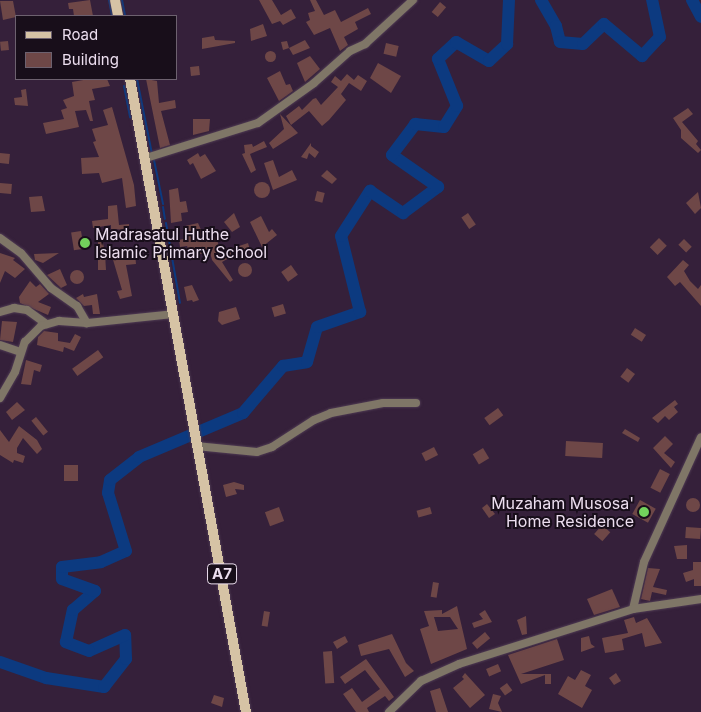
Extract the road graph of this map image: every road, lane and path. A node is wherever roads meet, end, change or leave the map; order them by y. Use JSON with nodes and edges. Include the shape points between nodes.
{"nodes":[{"id":1,"x":115,"y":0,"type":"edge"},
{"id":2,"x":413,"y":0,"type":"edge"},
{"id":3,"x":118,"y":15,"type":"edge"},
{"id":4,"x":130,"y":80,"type":"edge"},
{"id":5,"x":146,"y":158,"type":"junction"},
{"id":6,"x":0,"y":238,"type":"edge"},
{"id":7,"x":0,"y":312,"type":"edge"},
{"id":8,"x":174,"y":314,"type":"junction"},
{"id":9,"x":87,"y":323,"type":"junction"},
{"id":10,"x":46,"y":324,"type":"junction"},
{"id":11,"x":0,"y":345,"type":"edge"},
{"id":12,"x":20,"y":352,"type":"junction"},
{"id":13,"x":0,"y":398,"type":"edge"},
{"id":14,"x":416,"y":402,"type":"dead end"},
{"id":15,"x":701,"y":437,"type":"edge"},
{"id":16,"x":195,"y":441,"type":"junction"},
{"id":17,"x":701,"y":599,"type":"edge"},
{"id":18,"x":633,"y":609,"type":"junction"},
{"id":19,"x":246,"y":712,"type":"edge"},
{"id":20,"x":389,"y":712,"type":"edge"}],
"edges":[{"from":1,"to":3,"type":"main road"},
{"from":2,"to":5,"type":"street","via":[[365,44],[350,51],[314,83],[258,123]]},
{"from":4,"to":5,"type":"main road","number":"A7"},
{"from":5,"to":8,"type":"main road","number":"A7"},
{"from":6,"to":9,"type":"street","via":[[21,253],[51,288],[77,306]]},
{"from":7,"to":10,"type":"street","via":[[14,308],[27,310]]},
{"from":8,"to":9,"type":"street"},
{"from":8,"to":16,"type":"main road","number":"A7"},
{"from":9,"to":10,"type":"street","via":[[73,320]]},
{"from":10,"to":12,"type":"street","via":[[29,336]]},
{"from":11,"to":12,"type":"street"},
{"from":12,"to":13,"type":"street"},
{"from":14,"to":16,"type":"street","via":[[383,403],[331,413],[272,447],[257,452]]},
{"from":15,"to":18,"type":"street","via":[[644,562]]},
{"from":16,"to":19,"type":"main road","number":"A7"},
{"from":17,"to":18,"type":"street"},
{"from":18,"to":20,"type":"street","via":[[432,674]]}]}
